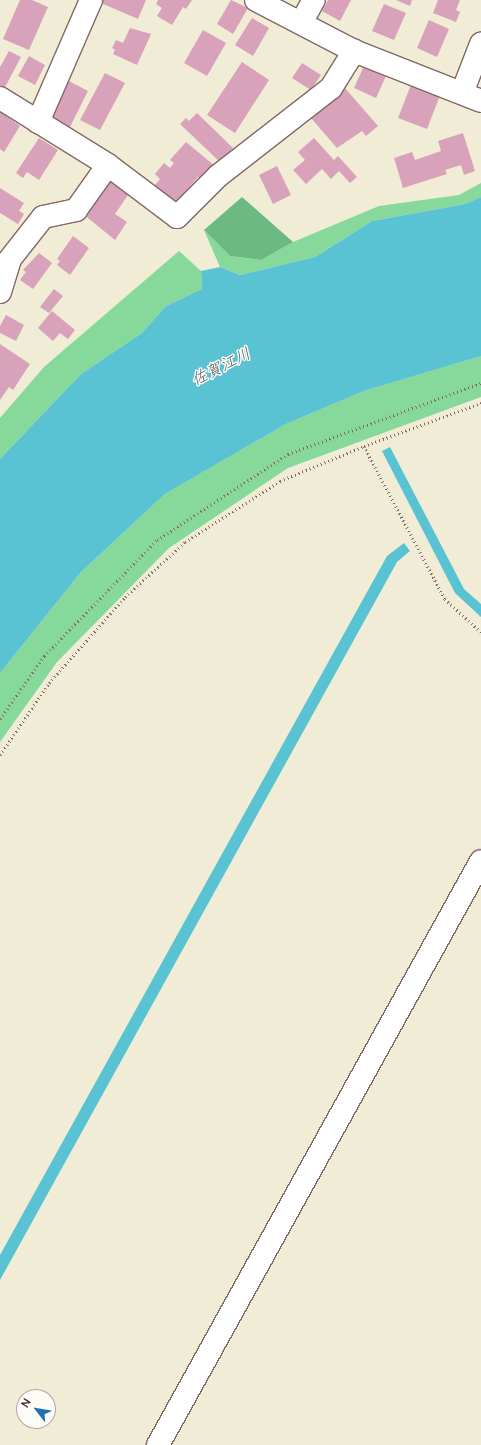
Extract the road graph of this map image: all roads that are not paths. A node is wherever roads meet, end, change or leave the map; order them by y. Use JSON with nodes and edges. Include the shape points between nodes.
{"nodes":[{"id":1,"x":91,"y":0,"type":"edge"},
{"id":2,"x":256,"y":0,"type":"edge"},
{"id":3,"x":314,"y":0,"type":"edge"},
{"id":4,"x":301,"y":23,"type":"junction"},
{"id":5,"x":481,"y":44,"type":"edge"},
{"id":6,"x":354,"y":51,"type":"junction"},
{"id":7,"x":471,"y":97,"type":"edge"},
{"id":8,"x":0,"y":98,"type":"edge"},
{"id":9,"x":38,"y":122,"type":"junction"},
{"id":10,"x":108,"y":165,"type":"junction"},
{"id":11,"x":0,"y":292,"type":"edge"},
{"id":12,"x":481,"y":861,"type":"edge"},
{"id":13,"x":158,"y":1445,"type":"edge"}],
"edges":[{"from":1,"to":9,"type":"street"},
{"from":2,"to":4,"type":"street"},
{"from":3,"to":4,"type":"street"},
{"from":4,"to":6,"type":"street"},
{"from":5,"to":7,"type":"street"},
{"from":6,"to":7,"type":"street"},
{"from":6,"to":10,"type":"street","via":[[331,88],[218,176],[177,217]]},
{"from":8,"to":9,"type":"street"},
{"from":9,"to":10,"type":"street"},
{"from":10,"to":11,"type":"street","via":[[76,210],[43,217],[10,259]]},
{"from":12,"to":13,"type":"street"}]}
